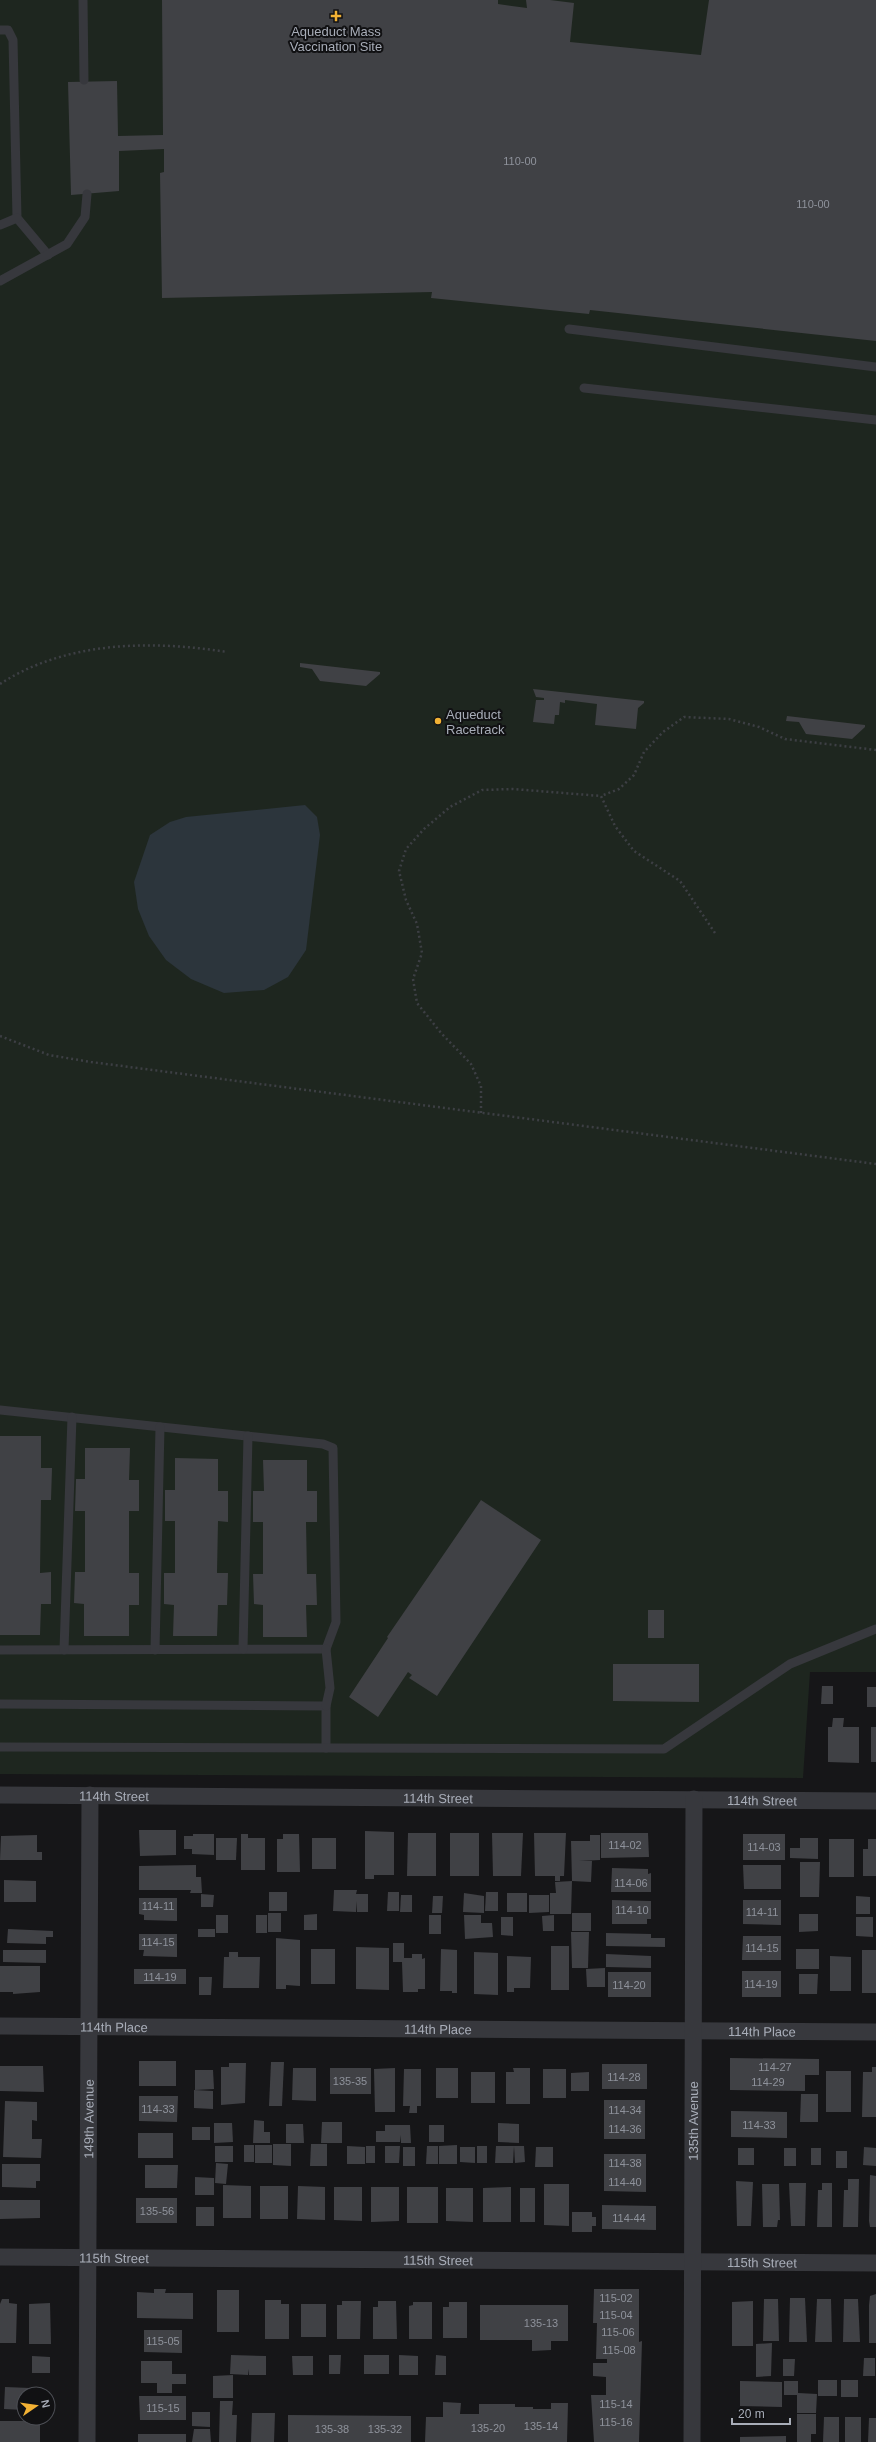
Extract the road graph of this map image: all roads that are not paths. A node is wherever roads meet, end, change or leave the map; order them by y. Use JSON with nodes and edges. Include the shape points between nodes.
{"nodes":[{"id":1,"x":83,"y":0,"type":"edge"},
{"id":2,"x":0,"y":30,"type":"edge"},
{"id":3,"x":84,"y":80,"type":"dead end"},
{"id":4,"x":87,"y":194,"type":"dead end"},
{"id":5,"x":17,"y":218,"type":"junction"},
{"id":6,"x":0,"y":225,"type":"edge"},
{"id":7,"x":48,"y":254,"type":"junction"},
{"id":8,"x":0,"y":281,"type":"edge"},
{"id":9,"x":569,"y":329,"type":"dead end"},
{"id":10,"x":876,"y":367,"type":"edge"},
{"id":11,"x":584,"y":388,"type":"dead end"},
{"id":12,"x":876,"y":420,"type":"edge"},
{"id":13,"x":0,"y":1410,"type":"edge"},
{"id":14,"x":72,"y":1418,"type":"junction"},
{"id":15,"x":160,"y":1426,"type":"junction"},
{"id":16,"x":248,"y":1436,"type":"junction"},
{"id":17,"x":876,"y":1629,"type":"edge"},
{"id":18,"x":243,"y":1649,"type":"junction"},
{"id":19,"x":326,"y":1649,"type":"junction"},
{"id":20,"x":0,"y":1650,"type":"edge"},
{"id":21,"x":64,"y":1650,"type":"junction"},
{"id":22,"x":155,"y":1650,"type":"junction"},
{"id":23,"x":0,"y":1704,"type":"edge"},
{"id":24,"x":326,"y":1706,"type":"junction"},
{"id":25,"x":0,"y":1747,"type":"edge"},
{"id":26,"x":326,"y":1748,"type":"junction"},
{"id":27,"x":0,"y":1795,"type":"edge"},
{"id":28,"x":90,"y":1795,"type":"junction"},
{"id":29,"x":694,"y":1799,"type":"junction"},
{"id":30,"x":876,"y":1800,"type":"edge"},
{"id":31,"x":0,"y":2026,"type":"edge"},
{"id":32,"x":89,"y":2026,"type":"junction"},
{"id":33,"x":695,"y":2031,"type":"junction"},
{"id":34,"x":876,"y":2032,"type":"edge"},
{"id":35,"x":0,"y":2257,"type":"edge"},
{"id":36,"x":88,"y":2258,"type":"junction"},
{"id":37,"x":693,"y":2262,"type":"junction"},
{"id":38,"x":876,"y":2263,"type":"edge"},
{"id":39,"x":87,"y":2442,"type":"edge"},
{"id":40,"x":692,"y":2442,"type":"edge"}],
"edges":[{"from":1,"to":3,"type":"lane"},
{"from":2,"to":5,"type":"lane","via":[[8,30],[13,40]]},
{"from":4,"to":7,"type":"lane","via":[[85,217],[67,244]]},
{"from":5,"to":6,"type":"lane"},
{"from":5,"to":7,"type":"lane"},
{"from":7,"to":8,"type":"lane"},
{"from":9,"to":10,"type":"lane"},
{"from":11,"to":12,"type":"lane"},
{"from":13,"to":14,"type":"lane"},
{"from":14,"to":15,"type":"lane"},
{"from":14,"to":21,"type":"lane"},
{"from":15,"to":16,"type":"lane"},
{"from":15,"to":22,"type":"lane"},
{"from":16,"to":18,"type":"lane"},
{"from":16,"to":19,"type":"lane","via":[[323,1444],[333,1448],[336,1622]]},
{"from":17,"to":26,"type":"lane","via":[[790,1664],[664,1749]]},
{"from":18,"to":19,"type":"lane"},
{"from":18,"to":22,"type":"lane"},
{"from":19,"to":24,"type":"lane","via":[[330,1688]]},
{"from":20,"to":21,"type":"lane"},
{"from":21,"to":22,"type":"lane"},
{"from":23,"to":24,"type":"lane"},
{"from":24,"to":26,"type":"lane"},
{"from":25,"to":26,"type":"lane"},
{"from":27,"to":28,"type":"street","name":"114th Street"},
{"from":28,"to":29,"type":"street","name":"114th Street"},
{"from":28,"to":32,"type":"street","name":"149th Avenue"},
{"from":29,"to":30,"type":"street","name":"114th Street"},
{"from":29,"to":33,"type":"street","name":"135th Avenue"},
{"from":31,"to":32,"type":"street","name":"114th Place"},
{"from":32,"to":33,"type":"street","name":"114th Place"},
{"from":32,"to":36,"type":"street","name":"149th Avenue"},
{"from":33,"to":34,"type":"street","name":"114th Place"},
{"from":33,"to":37,"type":"street","name":"135th Avenue"},
{"from":35,"to":36,"type":"street","name":"115th Street"},
{"from":36,"to":37,"type":"street","name":"115th Street"},
{"from":36,"to":39,"type":"street","name":"149th Avenue"},
{"from":37,"to":38,"type":"street","name":"115th Street"},
{"from":37,"to":40,"type":"street","name":"135th Avenue"}]}
